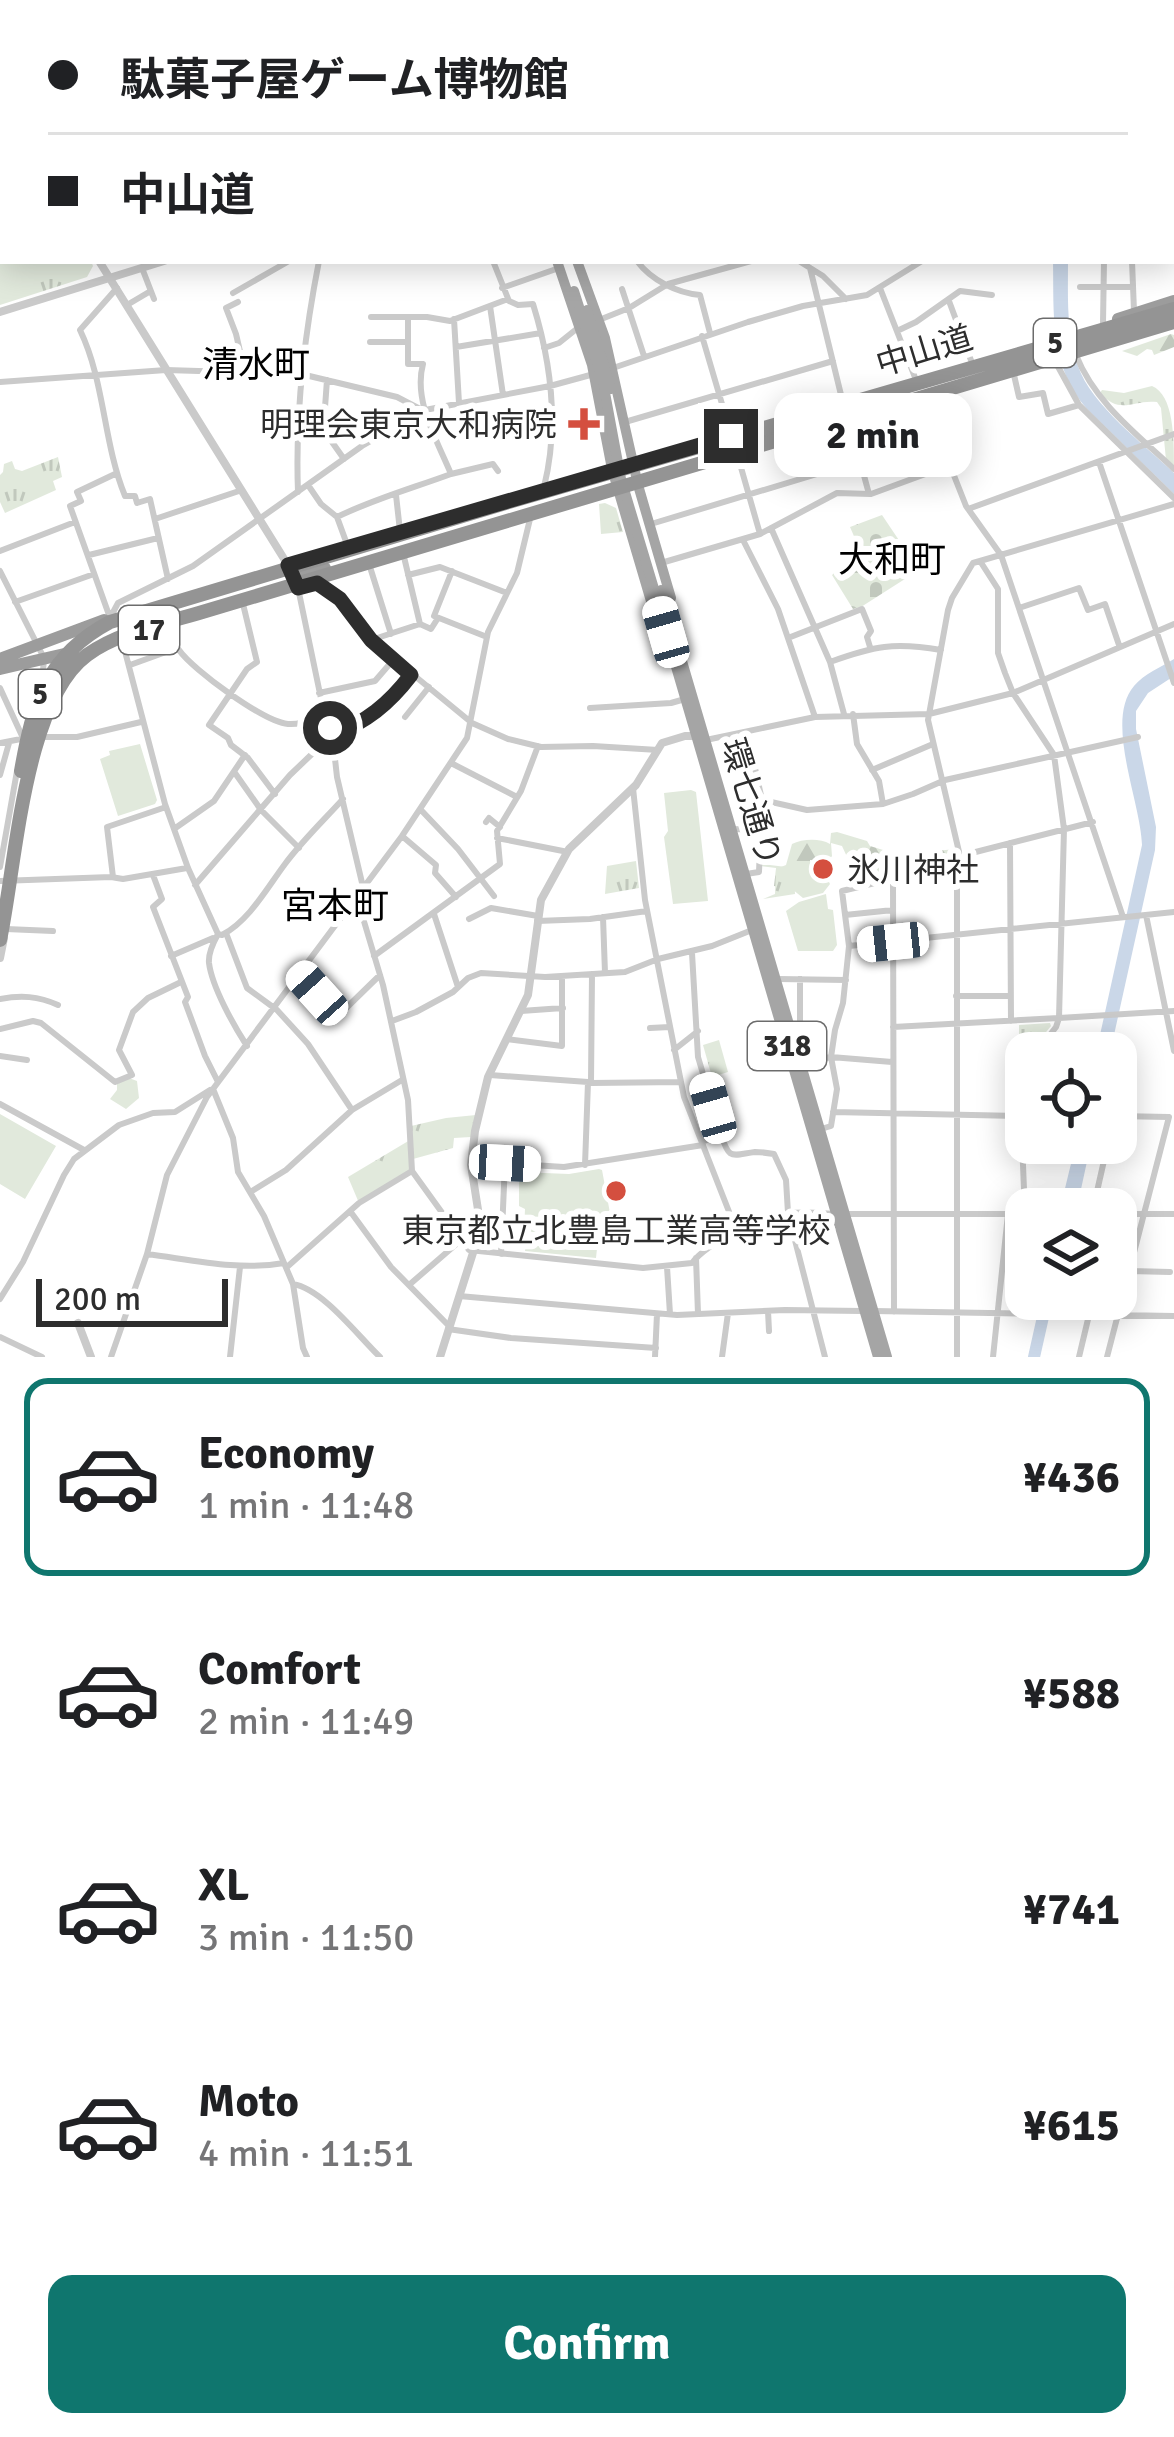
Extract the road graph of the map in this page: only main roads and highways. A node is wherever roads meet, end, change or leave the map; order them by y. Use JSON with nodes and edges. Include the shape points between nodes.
{"nodes":[{"id":1,"x":570,"y":264,"type":"edge"},
{"id":2,"x":570,"y":264,"type":"edge"},
{"id":3,"x":571,"y":264,"type":"edge"},
{"id":4,"x":1174,"y":315,"type":"edge"},
{"id":5,"x":941,"y":386,"type":"joint"},
{"id":6,"x":925,"y":401,"type":"junction"},
{"id":7,"x":737,"y":444,"type":"junction"},
{"id":8,"x":633,"y":463,"type":"junction"},
{"id":9,"x":612,"y":469,"type":"junction"},
{"id":10,"x":581,"y":478,"type":"junction"},
{"id":11,"x":638,"y":485,"type":"junction"},
{"id":12,"x":618,"y":491,"type":"junction"},
{"id":13,"x":590,"y":500,"type":"junction"},
{"id":14,"x":525,"y":513,"type":"junction"},
{"id":15,"x":368,"y":568,"type":"junction"},
{"id":16,"x":293,"y":576,"type":"junction"},
{"id":17,"x":658,"y":591,"type":"junction"},
{"id":18,"x":202,"y":595,"type":"junction"},
{"id":19,"x":121,"y":639,"type":"junction"},
{"id":20,"x":42,"y":652,"type":"junction"},
{"id":21,"x":0,"y":658,"type":"edge"},
{"id":22,"x":682,"y":658,"type":"junction"},
{"id":23,"x":0,"y":669,"type":"edge"},
{"id":24,"x":677,"y":671,"type":"junction"},
{"id":25,"x":700,"y":737,"type":"junction"},
{"id":26,"x":5,"y":884,"type":"edge"},
{"id":27,"x":3,"y":935,"type":"edge"},
{"id":28,"x":841,"y":1214,"type":"junction"},
{"id":29,"x":883,"y":1357,"type":"edge"}],
"edges":[{"from":1,"to":17,"type":"main road","name":"環七通り","number":"318","bridge":true,"via":[[608,372]]},
{"from":2,"to":9,"type":"main road"},
{"from":3,"to":8,"type":"main road","via":[[614,368]]},
{"from":4,"to":5,"type":"highway","bridge":true},
{"from":4,"to":6,"type":"highway","name":"中山道","number":"17","bridge":true,"via":[[1077,357]]},
{"from":4,"to":7,"type":"highway","bridge":true},
{"from":4,"to":7,"type":"highway","name":"中山道","number":"17","bridge":true,"via":[[1135,313],[1073,331]]},
{"from":4,"to":18,"type":"highway","number":"5","bridge":true,"via":[[937,376]]},
{"from":4,"to":19,"type":"highway","number":"5","bridge":true},
{"from":5,"to":6,"type":"highway"},
{"from":6,"to":7,"type":"highway","name":"中山道","number":"17"},
{"from":7,"to":8,"type":"highway","name":"中山道","number":"17"},
{"from":7,"to":11,"type":"highway","name":"中山道","number":"17"},
{"from":8,"to":9,"type":"highway","name":"中山道","number":"17"},
{"from":8,"to":11,"type":"main road"},
{"from":9,"to":10,"type":"highway","name":"中山道","number":"17"},
{"from":9,"to":12,"type":"main road"},
{"from":10,"to":14,"type":"highway","number":"5"},
{"from":10,"to":16,"type":"highway","name":"中山道","number":"17","via":[[348,547]]},
{"from":11,"to":12,"type":"highway","name":"中山道","number":"17"},
{"from":11,"to":22,"type":"main road"},
{"from":12,"to":13,"type":"highway","name":"中山道","number":"17"},
{"from":12,"to":24,"type":"main road"},
{"from":13,"to":14,"type":"highway","name":"中山道","number":"17"},
{"from":13,"to":19,"type":"highway","number":"17","bridge":true},
{"from":14,"to":15,"type":"highway","name":"中山道","number":"17"},
{"from":14,"to":18,"type":"highway","number":"5","bridge":true},
{"from":15,"to":16,"type":"highway","name":"中山道","number":"17","via":[[317,583]]},
{"from":15,"to":16,"type":"highway","via":[[349,561]]},
{"from":16,"to":19,"type":"highway","name":"中山道","number":"17","via":[[243,603]]},
{"from":16,"to":20,"type":"highway","name":"中山道","number":"17","via":[[224,584],[110,618]]},
{"from":17,"to":22,"type":"main road","name":"環七通り","number":"318"},
{"from":17,"to":24,"type":"main road","name":"環七通り","number":"318"},
{"from":18,"to":26,"type":"highway","number":"5","bridge":true,"via":[[110,622],[54,668],[29,729]]},
{"from":19,"to":20,"type":"highway","name":"中山道","number":"17"},
{"from":19,"to":27,"type":"highway","number":"5","bridge":true,"via":[[81,659],[49,706]]},
{"from":20,"to":21,"type":"highway","name":"中山道","number":"17"},
{"from":20,"to":23,"type":"highway","name":"中山道","number":"17"},
{"from":22,"to":25,"type":"main road","name":"環七通り","number":"318"},
{"from":24,"to":25,"type":"main road","name":"環七通り","number":"318"},
{"from":25,"to":28,"type":"main road","name":"環七通り","number":"318"},
{"from":25,"to":28,"type":"main road","name":"環七通り","number":"318"},
{"from":28,"to":29,"type":"main road","name":"環七通り","number":"318"}]}
